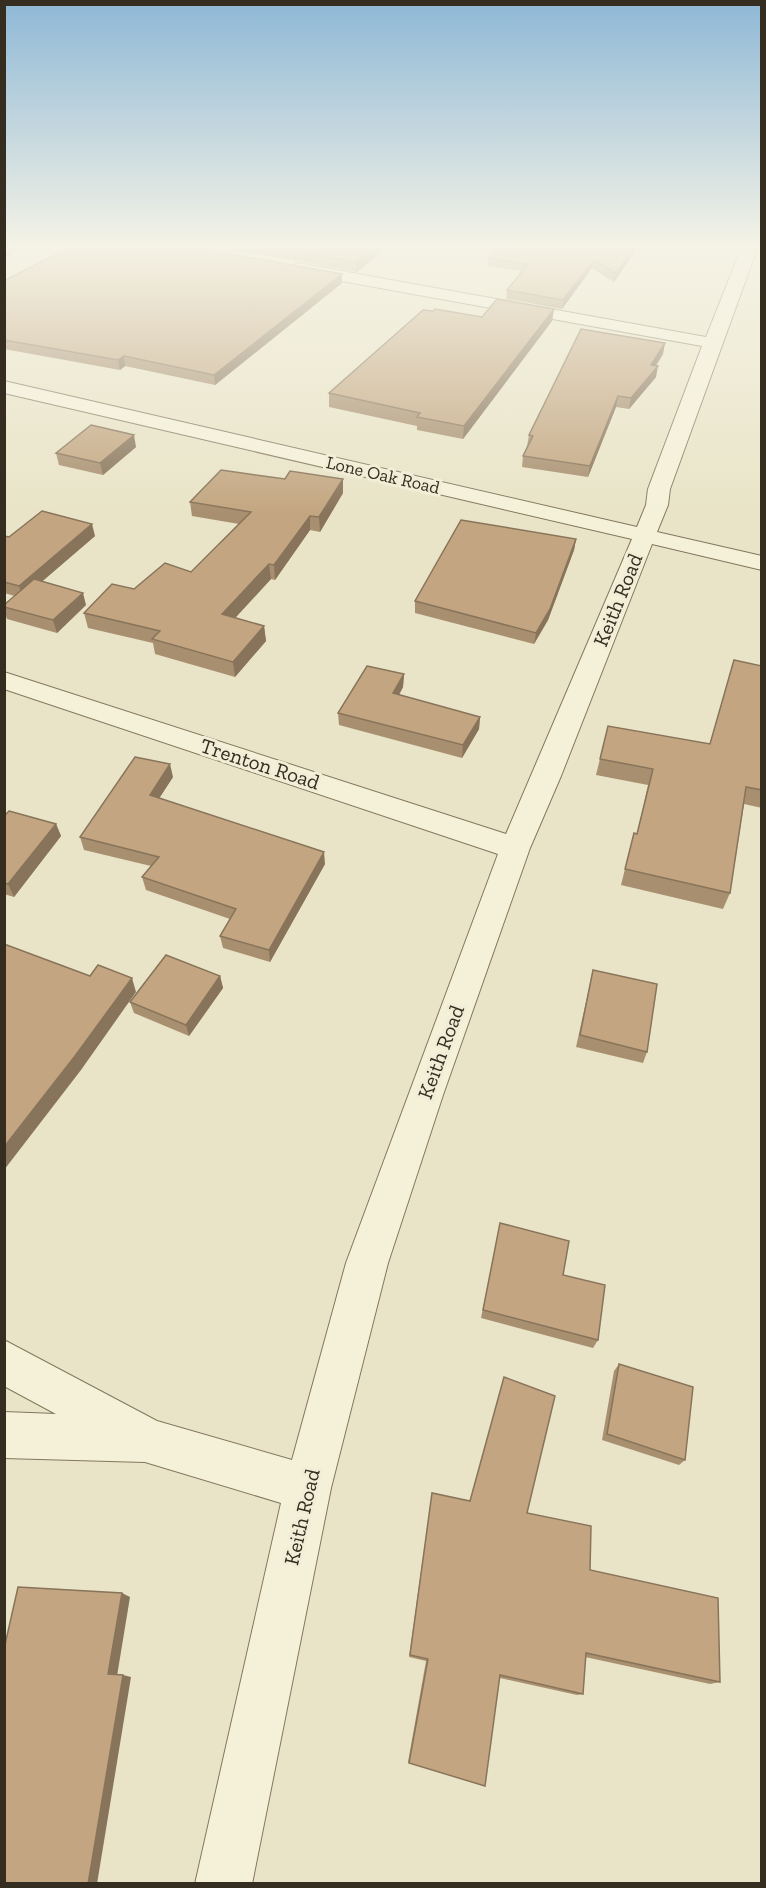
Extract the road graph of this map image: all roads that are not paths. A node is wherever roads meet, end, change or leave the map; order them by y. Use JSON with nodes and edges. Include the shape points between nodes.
{"nodes":[{"id":1,"x":679,"y":337,"type":"edge"},
{"id":2,"x":714,"y":337,"type":"edge"},
{"id":3,"x":712,"y":343,"type":"junction"},
{"id":4,"x":4,"y":387,"type":"edge"},
{"id":5,"x":644,"y":535,"type":"junction"},
{"id":6,"x":762,"y":563,"type":"edge"},
{"id":7,"x":4,"y":680,"type":"edge"},
{"id":8,"x":515,"y":848,"type":"junction"},
{"id":9,"x":4,"y":1362,"type":"edge"},
{"id":10,"x":4,"y":1434,"type":"edge"},
{"id":11,"x":149,"y":1441,"type":"junction"},
{"id":12,"x":308,"y":1488,"type":"junction"},
{"id":13,"x":223,"y":1884,"type":"edge"}],
"edges":[{"from":1,"to":3,"type":"street"},
{"from":2,"to":3,"type":"street","name":"Keith Road"},
{"from":3,"to":5,"type":"street","name":"Keith Road"},
{"from":4,"to":5,"type":"street","name":"Lone Oak Road"},
{"from":5,"to":6,"type":"street","name":"Lone Oak Road"},
{"from":5,"to":8,"type":"street","name":"Keith Road"},
{"from":7,"to":8,"type":"street","name":"Trenton Road"},
{"from":8,"to":12,"type":"street","name":"Keith Road","via":[[367,1263]]},
{"from":9,"to":11,"type":"street"},
{"from":10,"to":11,"type":"street"},
{"from":11,"to":12,"type":"street"},
{"from":12,"to":13,"type":"street","name":"Keith Road"}]}
